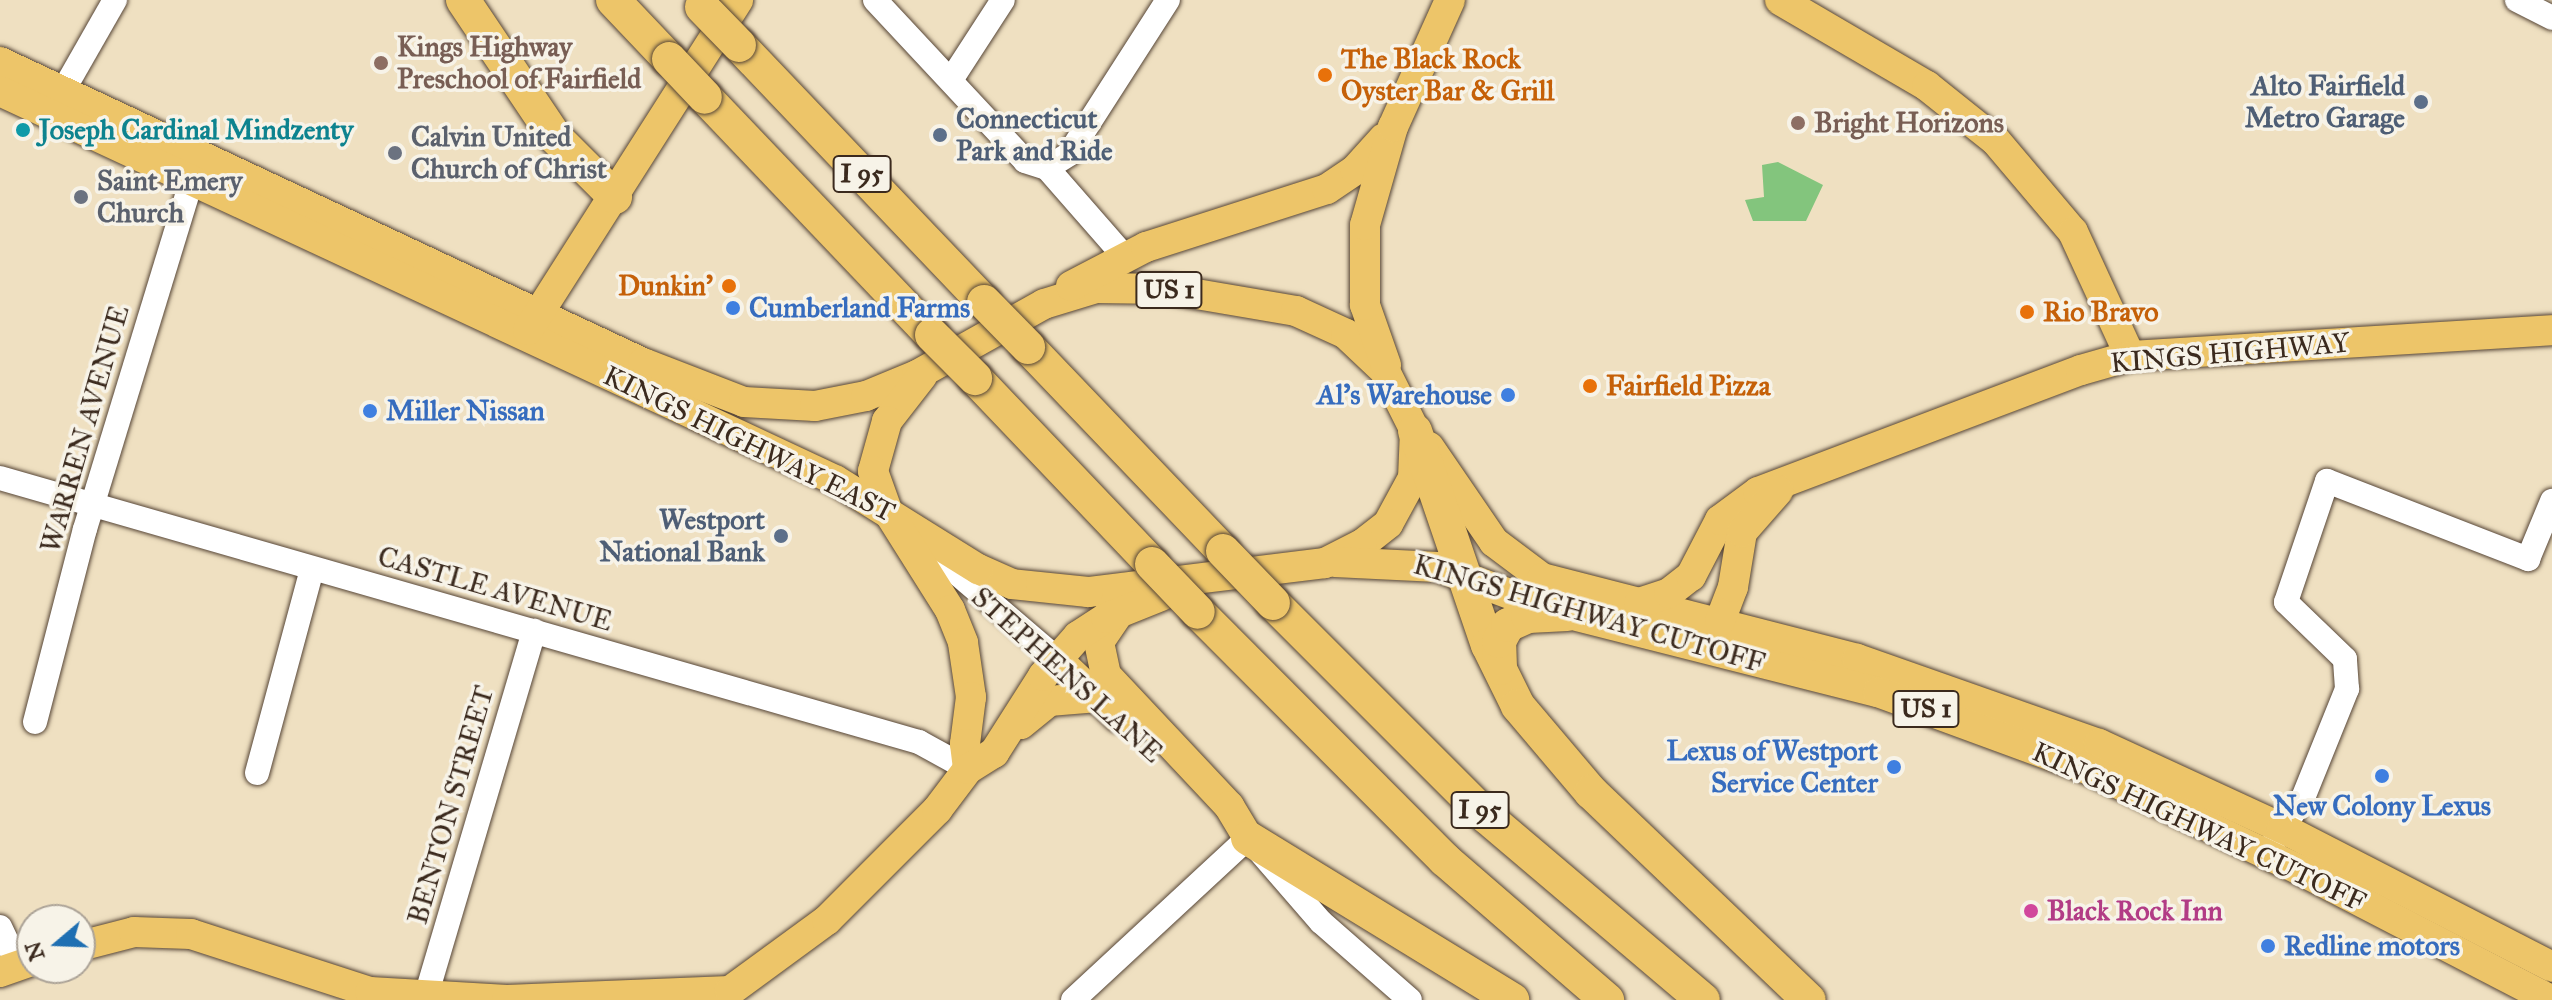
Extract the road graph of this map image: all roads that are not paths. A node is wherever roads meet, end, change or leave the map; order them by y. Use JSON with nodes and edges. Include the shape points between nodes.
{"nodes":[{"id":1,"x":115,"y":0,"type":"edge"},
{"id":2,"x":463,"y":0,"type":"edge"},
{"id":3,"x":613,"y":0,"type":"edge"},
{"id":4,"x":738,"y":0,"type":"edge"},
{"id":5,"x":875,"y":0,"type":"edge"},
{"id":6,"x":1003,"y":0,"type":"edge"},
{"id":7,"x":1168,"y":0,"type":"edge"},
{"id":8,"x":1450,"y":0,"type":"edge"},
{"id":9,"x":1780,"y":0,"type":"edge"},
{"id":10,"x":2517,"y":0,"type":"edge"},
{"id":11,"x":699,"y":4,"type":"edge"},
{"id":12,"x":2552,"y":18,"type":"edge"},
{"id":13,"x":0,"y":62,"type":"edge"},
{"id":14,"x":951,"y":80,"type":"junction"},
{"id":15,"x":0,"y":91,"type":"edge"},
{"id":16,"x":56,"y":103,"type":"junction"},
{"id":17,"x":1393,"y":127,"type":"junction"},
{"id":18,"x":195,"y":168,"type":"junction"},
{"id":19,"x":1047,"y":168,"type":"junction"},
{"id":20,"x":615,"y":197,"type":"junction"},
{"id":21,"x":1125,"y":257,"type":"junction"},
{"id":22,"x":1044,"y":304,"type":"junction"},
{"id":23,"x":531,"y":325,"type":"junction"},
{"id":24,"x":2552,"y":330,"type":"edge"},
{"id":25,"x":932,"y":351,"type":"junction"},
{"id":26,"x":2130,"y":356,"type":"junction"},
{"id":27,"x":1395,"y":386,"type":"junction"},
{"id":28,"x":1412,"y":423,"type":"junction"},
{"id":29,"x":0,"y":478,"type":"edge"},
{"id":30,"x":1786,"y":484,"type":"junction"},
{"id":31,"x":2552,"y":501,"type":"edge"},
{"id":32,"x":93,"y":505,"type":"junction"},
{"id":33,"x":887,"y":510,"type":"junction"},
{"id":34,"x":1325,"y":563,"type":"junction"},
{"id":35,"x":1221,"y":564,"type":"junction"},
{"id":36,"x":312,"y":569,"type":"junction"},
{"id":37,"x":1464,"y":575,"type":"junction"},
{"id":38,"x":1639,"y":603,"type":"junction"},
{"id":39,"x":1123,"y":610,"type":"junction"},
{"id":40,"x":1567,"y":614,"type":"junction"},
{"id":41,"x":1720,"y":621,"type":"junction"},
{"id":42,"x":534,"y":631,"type":"junction"},
{"id":43,"x":1056,"y":658,"type":"junction"},
{"id":44,"x":1501,"y":676,"type":"junction"},
{"id":45,"x":1098,"y":697,"type":"junction"},
{"id":46,"x":1986,"y":718,"type":"junction"},
{"id":47,"x":35,"y":722,"type":"dead end"},
{"id":48,"x":1002,"y":744,"type":"junction"},
{"id":49,"x":968,"y":769,"type":"junction"},
{"id":50,"x":257,"y":773,"type":"dead end"},
{"id":51,"x":2282,"y":828,"type":"junction"},
{"id":52,"x":1248,"y":838,"type":"junction"},
{"id":53,"x":2268,"y":855,"type":"junction"},
{"id":54,"x":0,"y":927,"type":"edge"},
{"id":55,"x":96,"y":942,"type":"edge"},
{"id":56,"x":16,"y":964,"type":"edge"},
{"id":57,"x":2552,"y":967,"type":"edge"},
{"id":58,"x":367,"y":996,"type":"edge"},
{"id":59,"x":426,"y":996,"type":"junction"},
{"id":60,"x":726,"y":996,"type":"edge"},
{"id":61,"x":1403,"y":998,"type":"edge"},
{"id":62,"x":1073,"y":1000,"type":"edge"},
{"id":63,"x":1512,"y":1000,"type":"edge"},
{"id":64,"x":1607,"y":1000,"type":"edge"},
{"id":65,"x":1703,"y":1000,"type":"edge"},
{"id":66,"x":1809,"y":1000,"type":"edge"},
{"id":67,"x":2551,"y":1000,"type":"edge"}],
"edges":[{"from":1,"to":16,"type":"street"},
{"from":2,"to":20,"type":"highway","via":[[555,137]]},
{"from":3,"to":25,"type":"highway","number":"I 95","bridge":true},
{"from":4,"to":20,"type":"main road"},
{"from":5,"to":14,"type":"street"},
{"from":6,"to":14,"type":"street"},
{"from":7,"to":19,"type":"street","via":[[1069,154]]},
{"from":8,"to":17,"type":"main road"},
{"from":9,"to":26,"type":"main road","via":[[1927,86],[1996,141],[2073,232]]},
{"from":10,"to":12,"type":"street"},
{"from":11,"to":35,"type":"highway","number":"I 95","bridge":true,"via":[[1028,347]]},
{"from":13,"to":16,"type":"main road","name":"KINGS HIGHWAY EAST","number":"US 1"},
{"from":14,"to":19,"type":"street","via":[[1025,161]]},
{"from":15,"to":16,"type":"main road","name":"KINGS HIGHWAY EAST","number":"US 1"},
{"from":16,"to":18,"type":"main road","name":"KINGS HIGHWAY EAST","number":"US 1"},
{"from":17,"to":21,"type":"main road","via":[[1366,160],[1327,189]]},
{"from":17,"to":27,"type":"main road","via":[[1365,225],[1361,269],[1370,324]]},
{"from":18,"to":23,"type":"main road","name":"KINGS HIGHWAY EAST","number":"US 1"},
{"from":18,"to":32,"type":"street","name":"WARREN AVENUE"},
{"from":19,"to":21,"type":"street"},
{"from":20,"to":23,"type":"main road"},
{"from":21,"to":22,"type":"main road"},
{"from":22,"to":25,"type":"main road","name":"KINGS HIGHWAY EAST","number":"US 1"},
{"from":22,"to":27,"type":"main road","name":"KINGS HIGHWAY EAST","number":"US 1","via":[[1087,290],[1133,286],[1278,306],[1346,334]]},
{"from":23,"to":25,"type":"main road","name":"KINGS HIGHWAY EAST","number":"US 1","via":[[709,392],[761,405],[850,401]]},
{"from":23,"to":33,"type":"main road","name":"KINGS HIGHWAY EAST","number":"US 1"},
{"from":24,"to":26,"type":"main road","name":"KINGS HIGHWAY"},
{"from":25,"to":33,"type":"main road","via":[[877,446],[873,471]]},
{"from":25,"to":64,"type":"highway","number":"I 95","bridge":true,"via":[[975,378],[1444,859]]},
{"from":26,"to":30,"type":"main road","name":"KINGS HIGHWAY"},
{"from":27,"to":28,"type":"main road","name":"KINGS HIGHWAY EAST","number":"US 1"},
{"from":28,"to":34,"type":"main road","name":"KINGS HIGHWAY EAST","number":"US 1","via":[[1413,478],[1388,524]]},
{"from":28,"to":37,"type":"highway"},
{"from":28,"to":38,"type":"main road","name":"KINGS HIGHWAY CUTOFF","number":"US 1","via":[[1473,516],[1509,557],[1560,585]]},
{"from":29,"to":32,"type":"street","name":"CASTLE AVENUE"},
{"from":30,"to":38,"type":"main road","name":"KINGS HIGHWAY","via":[[1738,504],[1720,520],[1691,576],[1669,593]]},
{"from":30,"to":41,"type":"main road","name":"KINGS HIGHWAY","via":[[1742,532],[1733,587]]},
{"from":31,"to":51,"type":"street","via":[[2528,559],[2327,481],[2286,602],[2345,659],[2347,689],[2303,798]]},
{"from":32,"to":36,"type":"street","name":"CASTLE AVENUE"},
{"from":32,"to":47,"type":"street","name":"WARREN AVENUE"},
{"from":33,"to":35,"type":"main road","name":"KINGS HIGHWAY EAST","number":"US 1","via":[[978,569],[1031,589],[1088,592]]},
{"from":33,"to":43,"type":"street","name":"STEPHENS LANE"},
{"from":33,"to":49,"type":"main road","via":[[945,601],[963,643],[971,697],[965,744]]},
{"from":34,"to":35,"type":"main road","name":"KINGS HIGHWAY EAST","number":"US 1"},
{"from":34,"to":37,"type":"main road","name":"KINGS HIGHWAY CUTOFF","number":"US 1","via":[[1405,561]]},
{"from":35,"to":39,"type":"main road"},
{"from":35,"to":65,"type":"highway","number":"I 95","bridge":true,"via":[[1273,603],[1487,817]]},
{"from":36,"to":42,"type":"street","name":"CASTLE AVENUE"},
{"from":36,"to":50,"type":"street"},
{"from":37,"to":40,"type":"main road","name":"KINGS HIGHWAY CUTOFF","number":"US 1"},
{"from":37,"to":44,"type":"highway"},
{"from":38,"to":41,"type":"main road","name":"KINGS HIGHWAY CUTOFF","number":"US 1"},
{"from":39,"to":43,"type":"main road","via":[[1091,627]]},
{"from":39,"to":52,"type":"main road","name":"STEPHENS LANE","via":[[1099,642],[1106,675],[1229,806]]},
{"from":40,"to":44,"type":"highway","via":[[1528,616],[1508,625],[1499,641]]},
{"from":40,"to":46,"type":"main road","name":"KINGS HIGHWAY CUTOFF","number":"US 1"},
{"from":41,"to":46,"type":"main road","name":"KINGS HIGHWAY CUTOFF","number":"US 1","via":[[1857,659]]},
{"from":42,"to":49,"type":"street","name":"CASTLE AVENUE","via":[[919,742]]},
{"from":42,"to":59,"type":"street","name":"BENTON STREET"},
{"from":43,"to":45,"type":"main road","name":"STEPHENS LANE"},
{"from":43,"to":48,"type":"main road"},
{"from":44,"to":66,"type":"highway","via":[[1533,726],[1591,792]]},
{"from":45,"to":48,"type":"main road","via":[[1049,701]]},
{"from":45,"to":52,"type":"main road","name":"STEPHENS LANE","via":[[1220,820]]},
{"from":46,"to":51,"type":"main road","name":"KINGS HIGHWAY CUTOFF","number":"US 1","via":[[2099,744]]},
{"from":46,"to":53,"type":"main road","name":"KINGS HIGHWAY CUTOFF","number":"US 1"},
{"from":48,"to":49,"type":"main road"},
{"from":49,"to":60,"type":"main road","via":[[937,810],[827,920]]},
{"from":51,"to":53,"type":"street"},
{"from":51,"to":57,"type":"main road","name":"KINGS HIGHWAY CUTOFF","number":"US 1"},
{"from":52,"to":61,"type":"street","name":"STEPHENS LANE","via":[[1321,922]]},
{"from":52,"to":62,"type":"street"},
{"from":52,"to":63,"type":"highway"},
{"from":53,"to":67,"type":"main road","name":"KINGS HIGHWAY CUTOFF","number":"US 1"},
{"from":54,"to":56,"type":"street"},
{"from":55,"to":58,"type":"main road","via":[[134,932],[191,934]]},
{"from":58,"to":59,"type":"main road"},
{"from":59,"to":60,"type":"main road"}]}
